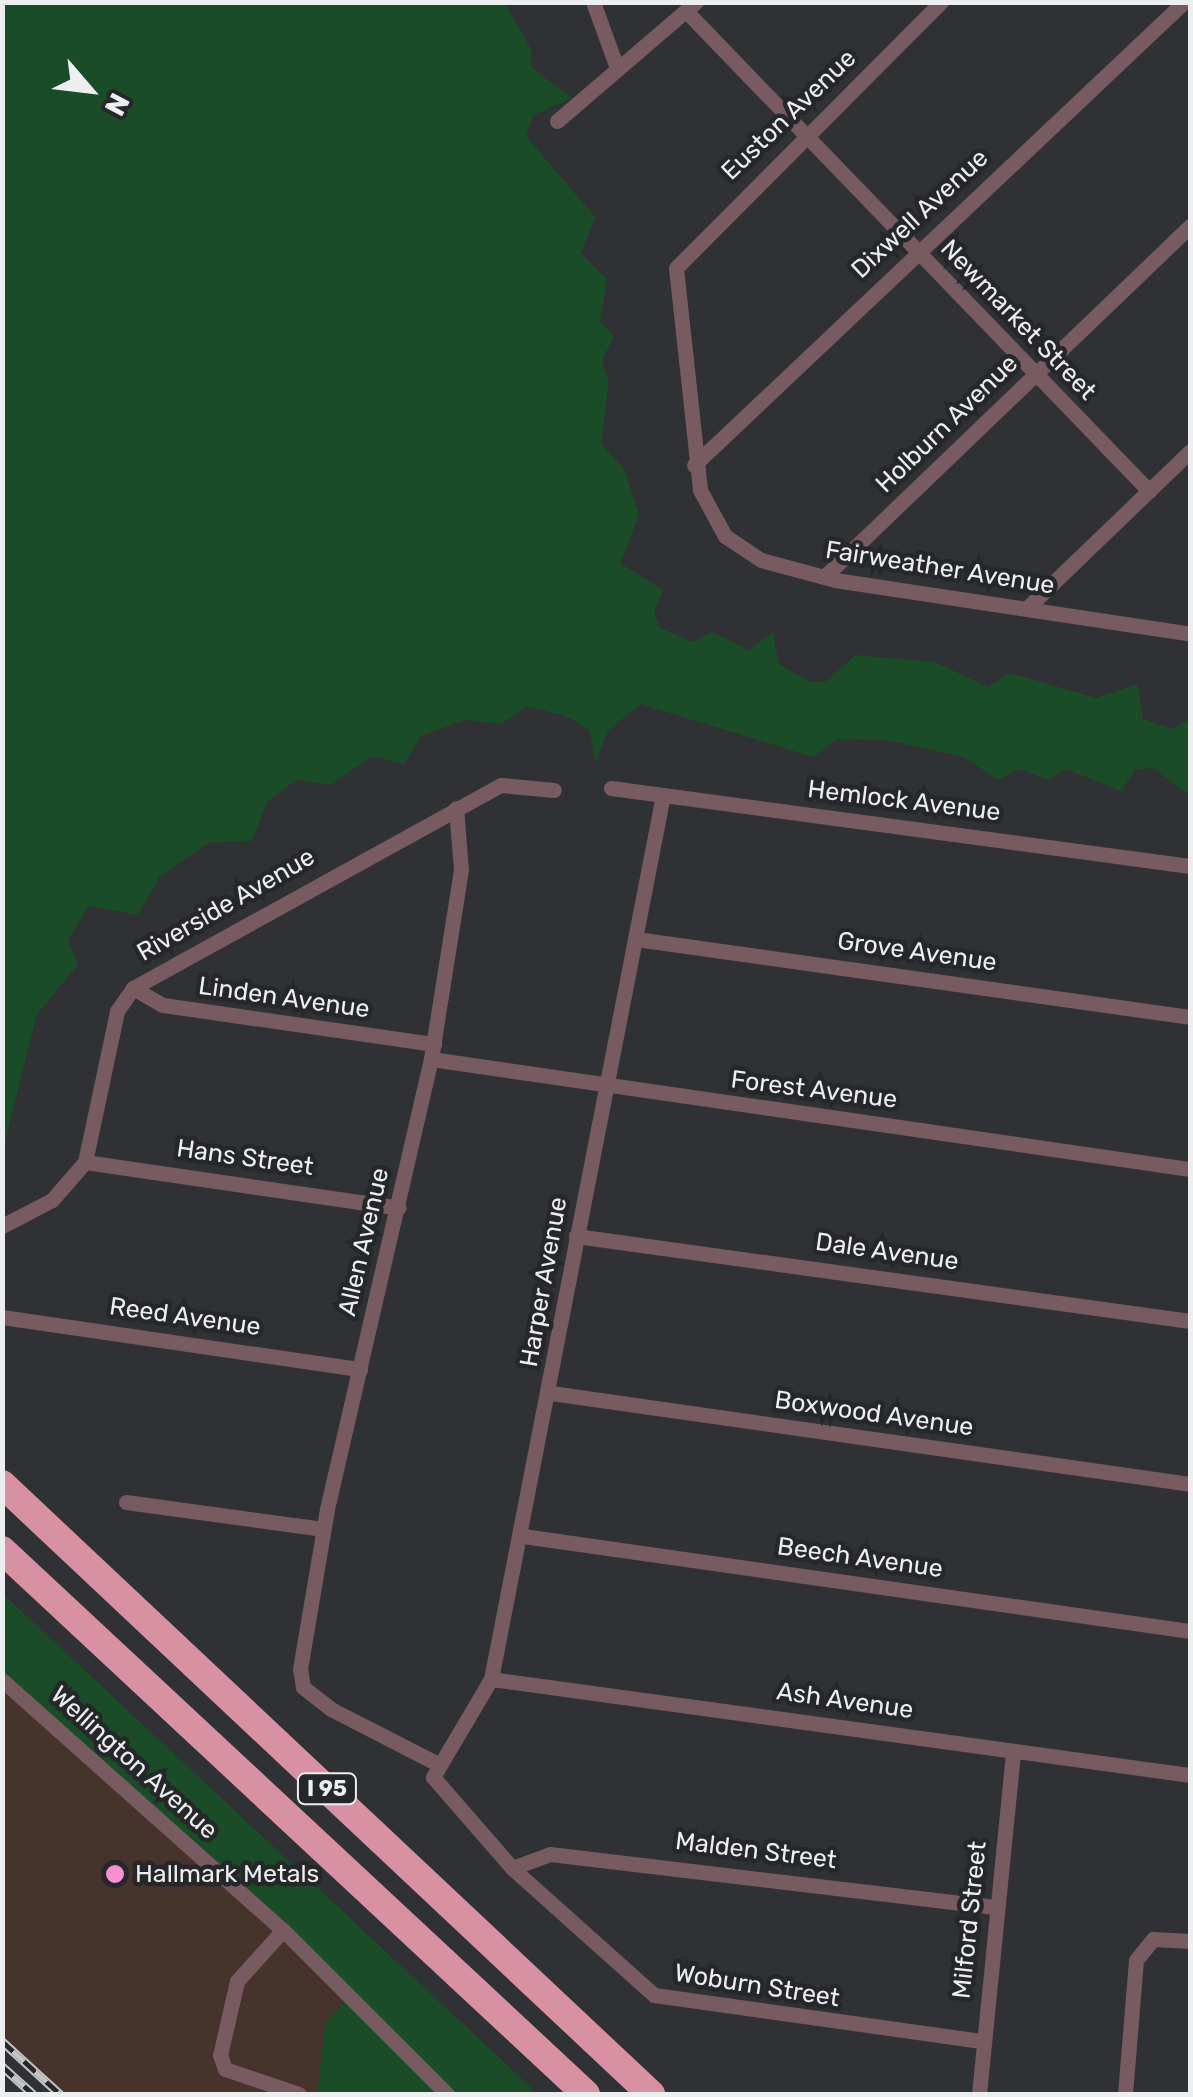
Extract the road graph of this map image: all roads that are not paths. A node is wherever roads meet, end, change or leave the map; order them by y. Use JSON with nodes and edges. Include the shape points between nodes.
{"nodes":[{"id":1,"x":593,"y":2,"type":"edge"},
{"id":2,"x":942,"y":2,"type":"edge"},
{"id":3,"x":1184,"y":2,"type":"edge"},
{"id":4,"x":691,"y":7,"type":"edge"},
{"id":5,"x":616,"y":68,"type":"junction"},
{"id":6,"x":557,"y":121,"type":"dead end"},
{"id":7,"x":805,"y":134,"type":"junction"},
{"id":8,"x":1190,"y":226,"type":"edge"},
{"id":9,"x":916,"y":250,"type":"junction"},
{"id":10,"x":676,"y":268,"type":"joint"},
{"id":11,"x":1035,"y":375,"type":"junction"},
{"id":12,"x":1190,"y":451,"type":"edge"},
{"id":13,"x":694,"y":465,"type":"junction"},
{"id":14,"x":1149,"y":492,"type":"junction"},
{"id":15,"x":825,"y":576,"type":"junction"},
{"id":16,"x":1027,"y":608,"type":"junction"},
{"id":17,"x":1190,"y":634,"type":"edge"},
{"id":18,"x":611,"y":788,"type":"dead end"},
{"id":19,"x":554,"y":790,"type":"dead end"},
{"id":20,"x":663,"y":794,"type":"junction"},
{"id":21,"x":456,"y":808,"type":"junction"},
{"id":22,"x":1190,"y":866,"type":"edge"},
{"id":23,"x":636,"y":939,"type":"junction"},
{"id":24,"x":133,"y":988,"type":"junction"},
{"id":25,"x":1190,"y":1017,"type":"edge"},
{"id":26,"x":432,"y":1052,"type":"junction"},
{"id":27,"x":606,"y":1088,"type":"junction"},
{"id":28,"x":85,"y":1162,"type":"junction"},
{"id":29,"x":1190,"y":1169,"type":"edge"},
{"id":30,"x":399,"y":1208,"type":"junction"},
{"id":31,"x":2,"y":1226,"type":"edge"},
{"id":32,"x":576,"y":1236,"type":"junction"},
{"id":33,"x":2,"y":1317,"type":"edge"},
{"id":34,"x":1190,"y":1320,"type":"edge"},
{"id":35,"x":360,"y":1369,"type":"junction"},
{"id":36,"x":551,"y":1393,"type":"junction"},
{"id":37,"x":2,"y":1484,"type":"edge"},
{"id":38,"x":1190,"y":1484,"type":"edge"},
{"id":39,"x":126,"y":1502,"type":"dead end"},
{"id":40,"x":323,"y":1529,"type":"junction"},
{"id":41,"x":523,"y":1536,"type":"junction"},
{"id":42,"x":2,"y":1550,"type":"edge"},
{"id":43,"x":1190,"y":1631,"type":"edge"},
{"id":44,"x":492,"y":1679,"type":"junction"},
{"id":45,"x":2,"y":1680,"type":"edge"},
{"id":46,"x":1013,"y":1752,"type":"junction"},
{"id":47,"x":436,"y":1763,"type":"junction"},
{"id":48,"x":1190,"y":1775,"type":"edge"},
{"id":49,"x":512,"y":1868,"type":"junction"},
{"id":50,"x":997,"y":1907,"type":"junction"},
{"id":51,"x":283,"y":1930,"type":"junction"},
{"id":52,"x":1190,"y":1941,"type":"edge"},
{"id":53,"x":984,"y":2041,"type":"junction"},
{"id":54,"x":299,"y":2094,"type":"edge"},
{"id":55,"x":447,"y":2094,"type":"edge"},
{"id":56,"x":586,"y":2094,"type":"edge"},
{"id":57,"x":651,"y":2094,"type":"edge"},
{"id":58,"x":979,"y":2094,"type":"edge"},
{"id":59,"x":1124,"y":2094,"type":"edge"}],
"edges":[{"from":1,"to":5,"type":"street"},
{"from":2,"to":7,"type":"street","name":"Euston Avenue"},
{"from":3,"to":9,"type":"street","name":"Dixwell Avenue"},
{"from":4,"to":5,"type":"street"},
{"from":4,"to":7,"type":"street","name":"Newmarket Street"},
{"from":5,"to":6,"type":"street"},
{"from":7,"to":9,"type":"street","name":"Newmarket Street"},
{"from":7,"to":10,"type":"street","name":"Euston Avenue"},
{"from":8,"to":11,"type":"street","name":"Holburn Avenue"},
{"from":9,"to":11,"type":"street","name":"Newmarket Street"},
{"from":9,"to":13,"type":"street","name":"Dixwell Avenue"},
{"from":10,"to":13,"type":"street","name":"Fairweather Avenue"},
{"from":11,"to":14,"type":"street","name":"Newmarket Street"},
{"from":11,"to":15,"type":"street","name":"Holburn Avenue"},
{"from":12,"to":14,"type":"street"},
{"from":13,"to":15,"type":"street","name":"Fairweather Avenue","via":[[725,536],[761,560]]},
{"from":14,"to":16,"type":"street"},
{"from":15,"to":16,"type":"street","name":"Fairweather Avenue"},
{"from":16,"to":17,"type":"street","name":"Fairweather Avenue"},
{"from":18,"to":20,"type":"street","name":"Hemlock Avenue"},
{"from":19,"to":21,"type":"street","name":"Riverside Avenue","via":[[500,786]]},
{"from":20,"to":22,"type":"street","name":"Hemlock Avenue"},
{"from":20,"to":23,"type":"street","name":"Harper Avenue"},
{"from":21,"to":24,"type":"street","name":"Riverside Avenue"},
{"from":21,"to":26,"type":"street","name":"Allen Avenue","via":[[461,870]]},
{"from":23,"to":25,"type":"street","name":"Grove Avenue"},
{"from":23,"to":27,"type":"street","name":"Harper Avenue"},
{"from":24,"to":26,"type":"street","name":"Linden Avenue","via":[[162,1004]]},
{"from":24,"to":28,"type":"street","name":"Riverside Avenue","via":[[117,1011]]},
{"from":26,"to":27,"type":"street","name":"Forest Avenue"},
{"from":26,"to":30,"type":"street","name":"Allen Avenue"},
{"from":27,"to":29,"type":"street","name":"Forest Avenue"},
{"from":27,"to":32,"type":"street","name":"Harper Avenue"},
{"from":28,"to":30,"type":"street","name":"Hans Street"},
{"from":28,"to":31,"type":"street","name":"Riverside Avenue","via":[[52,1200]]},
{"from":30,"to":35,"type":"street","name":"Allen Avenue"},
{"from":32,"to":34,"type":"street","name":"Dale Avenue"},
{"from":32,"to":36,"type":"street","name":"Harper Avenue"},
{"from":33,"to":35,"type":"street","name":"Reed Avenue"},
{"from":35,"to":40,"type":"street","name":"Allen Avenue"},
{"from":36,"to":38,"type":"street","name":"Boxwood Avenue"},
{"from":36,"to":41,"type":"street","name":"Harper Avenue"},
{"from":37,"to":57,"type":"highway","number":"I 95"},
{"from":39,"to":40,"type":"street"},
{"from":40,"to":47,"type":"street","name":"Allen Avenue","via":[[304,1687]]},
{"from":41,"to":43,"type":"street","name":"Beech Avenue"},
{"from":41,"to":44,"type":"street","name":"Harper Avenue"},
{"from":42,"to":56,"type":"highway","number":"I 95"},
{"from":44,"to":46,"type":"street","name":"Ash Avenue"},
{"from":44,"to":47,"type":"street","name":"Harper Avenue"},
{"from":45,"to":51,"type":"street","name":"Wellington Avenue"},
{"from":46,"to":48,"type":"street","name":"Ash Avenue"},
{"from":46,"to":50,"type":"street","name":"Milford Street"},
{"from":47,"to":49,"type":"street","via":[[433,1777]]},
{"from":49,"to":50,"type":"street","name":"Malden Street","via":[[550,1854]]},
{"from":49,"to":53,"type":"street","name":"Woburn Street","via":[[654,1995]]},
{"from":50,"to":53,"type":"street","name":"Milford Street"},
{"from":51,"to":54,"type":"street","via":[[237,1981],[220,2055],[225,2069]]},
{"from":51,"to":55,"type":"street","name":"Wellington Avenue"},
{"from":52,"to":59,"type":"street","via":[[1153,1939],[1136,1960]]},
{"from":53,"to":58,"type":"street","name":"Milford Street"}]}
